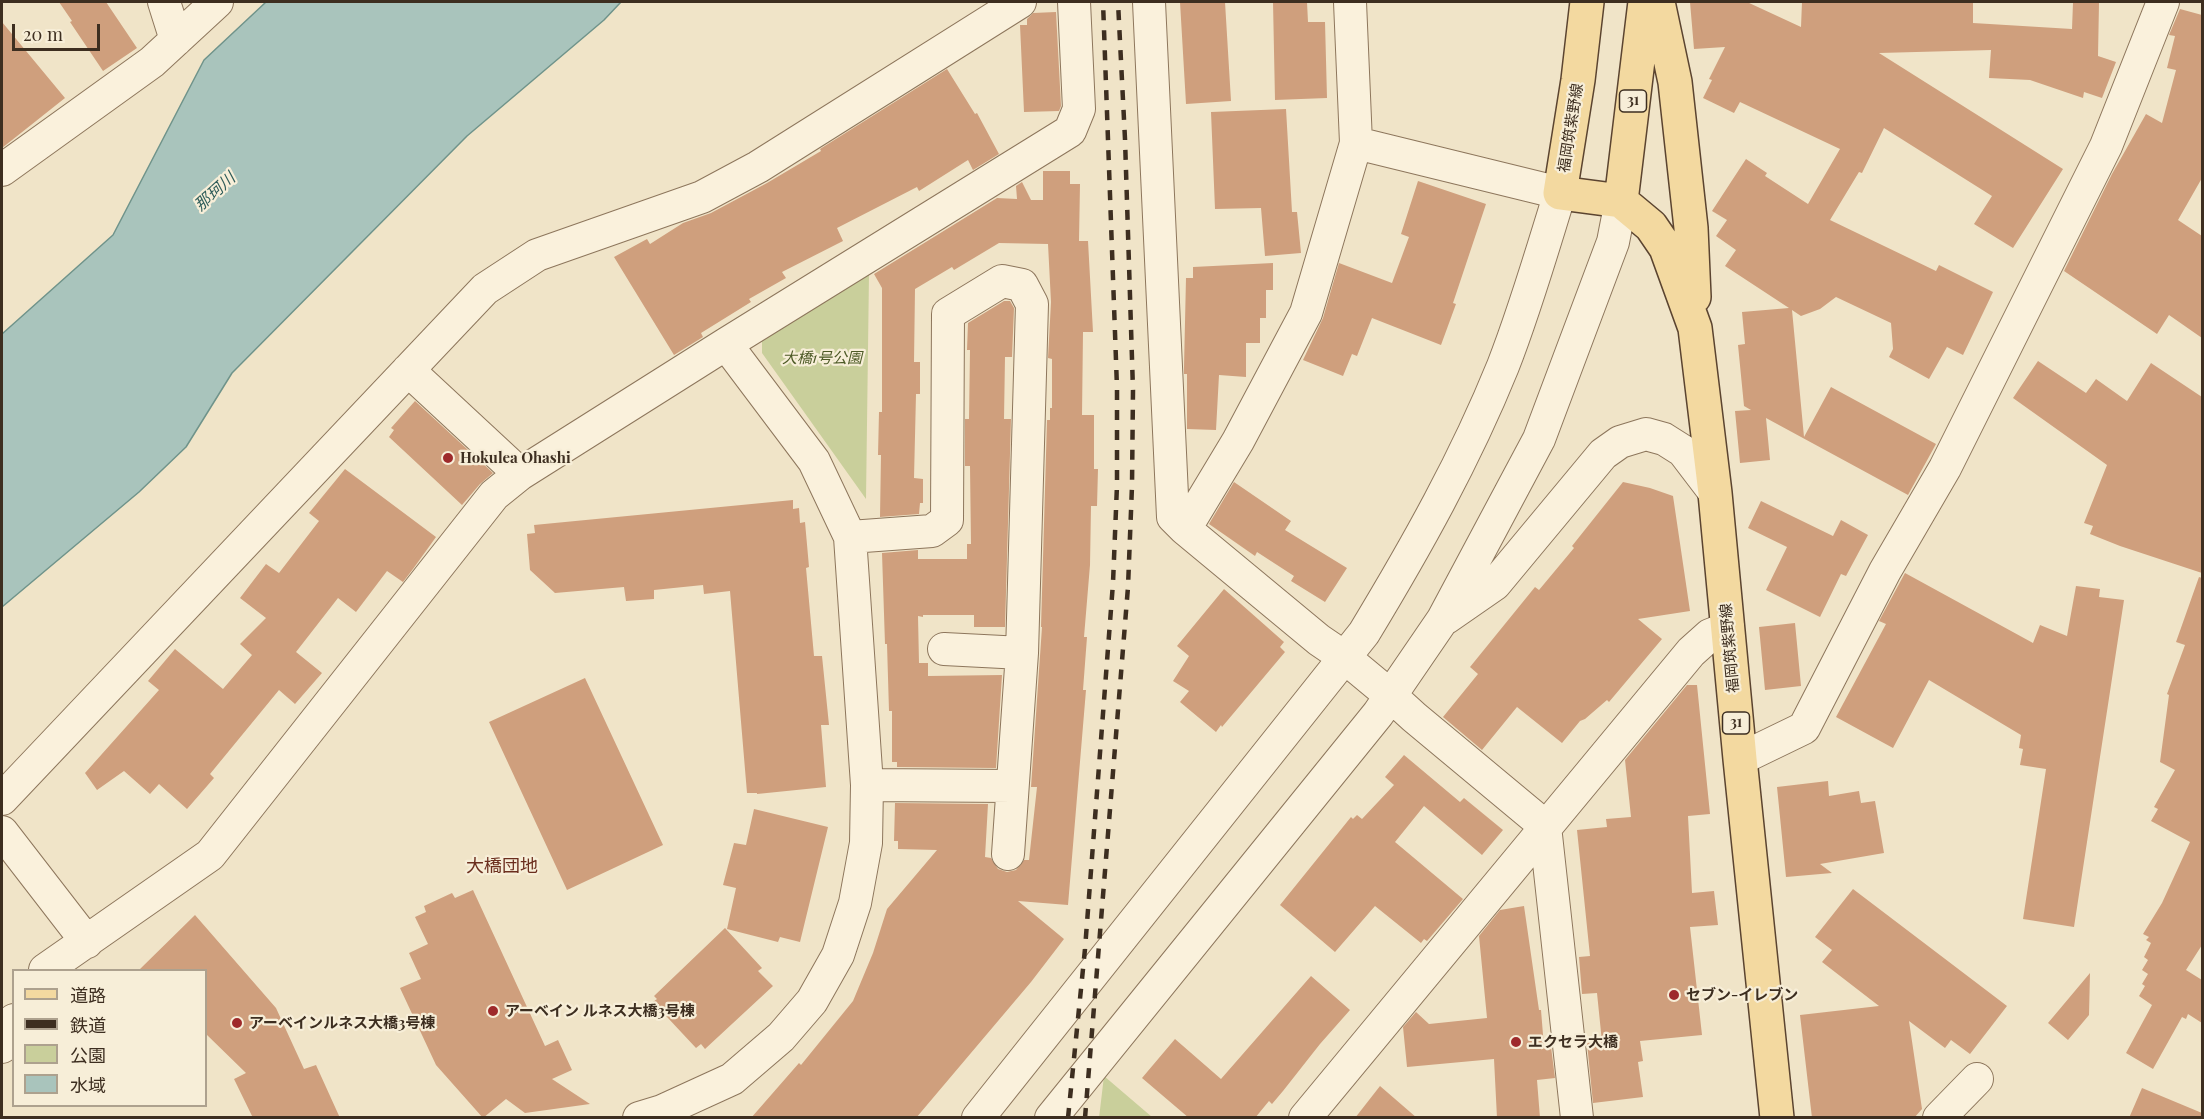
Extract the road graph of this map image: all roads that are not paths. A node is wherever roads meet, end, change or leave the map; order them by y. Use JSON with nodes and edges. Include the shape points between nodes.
{"nodes":[{"id":1,"x":164,"y":2,"type":"edge"},
{"id":2,"x":216,"y":2,"type":"edge"},
{"id":3,"x":1020,"y":2,"type":"edge"},
{"id":4,"x":1074,"y":2,"type":"edge"},
{"id":5,"x":1149,"y":2,"type":"edge"},
{"id":6,"x":1350,"y":2,"type":"edge"},
{"id":7,"x":1587,"y":2,"type":"edge"},
{"id":8,"x":1646,"y":2,"type":"edge"},
{"id":9,"x":1658,"y":2,"type":"edge"},
{"id":10,"x":2163,"y":2,"type":"edge"},
{"id":11,"x":176,"y":40,"type":"junction"},
{"id":12,"x":1356,"y":143,"type":"junction"},
{"id":13,"x":2,"y":170,"type":"edge"},
{"id":14,"x":1560,"y":193,"type":"junction"},
{"id":15,"x":1621,"y":201,"type":"junction"},
{"id":16,"x":1695,"y":328,"type":"junction"},
{"id":17,"x":726,"y":344,"type":"junction"},
{"id":18,"x":408,"y":370,"type":"junction"},
{"id":19,"x":520,"y":474,"type":"junction"},
{"id":20,"x":1715,"y":493,"type":"junction"},
{"id":21,"x":1185,"y":529,"type":"junction"},
{"id":22,"x":850,"y":537,"type":"junction"},
{"id":23,"x":1443,"y":619,"type":"junction"},
{"id":24,"x":1728,"y":628,"type":"junction"},
{"id":25,"x":944,"y":649,"type":"dead end"},
{"id":26,"x":1022,"y":653,"type":"junction"},
{"id":27,"x":1344,"y":657,"type":"junction"},
{"id":28,"x":1391,"y":696,"type":"junction"},
{"id":29,"x":1740,"y":759,"type":"junction"},
{"id":30,"x":867,"y":785,"type":"junction"},
{"id":31,"x":1012,"y":786,"type":"junction"},
{"id":32,"x":2,"y":799,"type":"edge"},
{"id":33,"x":1545,"y":826,"type":"junction"},
{"id":34,"x":2,"y":832,"type":"edge"},
{"id":35,"x":1008,"y":854,"type":"dead end"},
{"id":36,"x":87,"y":942,"type":"junction"},
{"id":37,"x":46,"y":969,"type":"edge"},
{"id":38,"x":12,"y":1024,"type":"edge"},
{"id":39,"x":2,"y":1047,"type":"edge"},
{"id":40,"x":1977,"y":1079,"type":"dead end"},
{"id":41,"x":639,"y":1118,"type":"edge"},
{"id":42,"x":978,"y":1118,"type":"edge"},
{"id":43,"x":1051,"y":1118,"type":"edge"},
{"id":44,"x":1305,"y":1118,"type":"edge"},
{"id":45,"x":1577,"y":1118,"type":"edge"},
{"id":46,"x":1777,"y":1118,"type":"edge"},
{"id":47,"x":1940,"y":1118,"type":"edge"}],
"edges":[{"from":1,"to":11,"type":"street"},
{"from":2,"to":11,"type":"street"},
{"from":3,"to":18,"type":"street","via":[[702,197],[537,255],[485,289]]},
{"from":4,"to":17,"type":"street","via":[[1079,109],[1070,131]]},
{"from":5,"to":21,"type":"street","via":[[1173,517]]},
{"from":6,"to":12,"type":"street"},
{"from":7,"to":14,"type":"main road","name":"福岡筑紫野線"},
{"from":8,"to":15,"type":"main road","number":"31"},
{"from":9,"to":16,"type":"main road","via":[[1675,82],[1691,228]]},
{"from":10,"to":29,"type":"street","via":[[2101,156],[1945,468],[1885,571],[1804,728]]},
{"from":11,"to":13,"type":"street","via":[[152,62]]},
{"from":12,"to":14,"type":"street"},
{"from":12,"to":21,"type":"street","via":[[1306,313],[1238,441]]},
{"from":14,"to":15,"type":"main road","name":"福岡筑紫野線"},
{"from":14,"to":27,"type":"street","via":[[1503,365],[1467,449],[1417,545],[1364,633]]},
{"from":15,"to":16,"type":"main road","name":"福岡筑紫野線","number":"31","via":[[1651,226],[1666,248]]},
{"from":15,"to":23,"type":"street","via":[[1613,242],[1539,439]]},
{"from":16,"to":20,"type":"main road","name":"福岡筑紫野線","number":"31"},
{"from":17,"to":19,"type":"street"},
{"from":17,"to":22,"type":"street","via":[[814,461]]},
{"from":18,"to":19,"type":"street"},
{"from":18,"to":32,"type":"street"},
{"from":19,"to":36,"type":"street","via":[[494,495],[210,855]]},
{"from":20,"to":23,"type":"street","via":[[1683,451],[1664,440],[1646,434],[1620,442],[1603,454],[1495,584]]},
{"from":20,"to":24,"type":"main road","name":"福岡筑紫野線","number":"31"},
{"from":21,"to":27,"type":"street"},
{"from":22,"to":26,"type":"street","via":[[932,531],[947,520],[948,314],[1002,281],[1022,285],[1032,304]]},
{"from":22,"to":30,"type":"street"},
{"from":23,"to":28,"type":"street"},
{"from":24,"to":29,"type":"main road","name":"福岡筑紫野線","number":"31"},
{"from":24,"to":33,"type":"street","via":[[1710,635],[1691,652]]},
{"from":25,"to":26,"type":"street"},
{"from":26,"to":31,"type":"street"},
{"from":27,"to":28,"type":"street"},
{"from":27,"to":42,"type":"street"},
{"from":28,"to":33,"type":"street"},
{"from":28,"to":43,"type":"street"},
{"from":29,"to":46,"type":"main road","name":"福岡筑紫野線","number":"31"},
{"from":30,"to":31,"type":"street"},
{"from":30,"to":41,"type":"street","via":[[866,843],[855,903],[838,955],[812,1001],[782,1037],[732,1079]]},
{"from":31,"to":35,"type":"street"},
{"from":33,"to":44,"type":"street"},
{"from":33,"to":45,"type":"street"},
{"from":34,"to":36,"type":"street"},
{"from":36,"to":37,"type":"street"},
{"from":38,"to":39,"type":"street"},
{"from":40,"to":47,"type":"street"}]}
